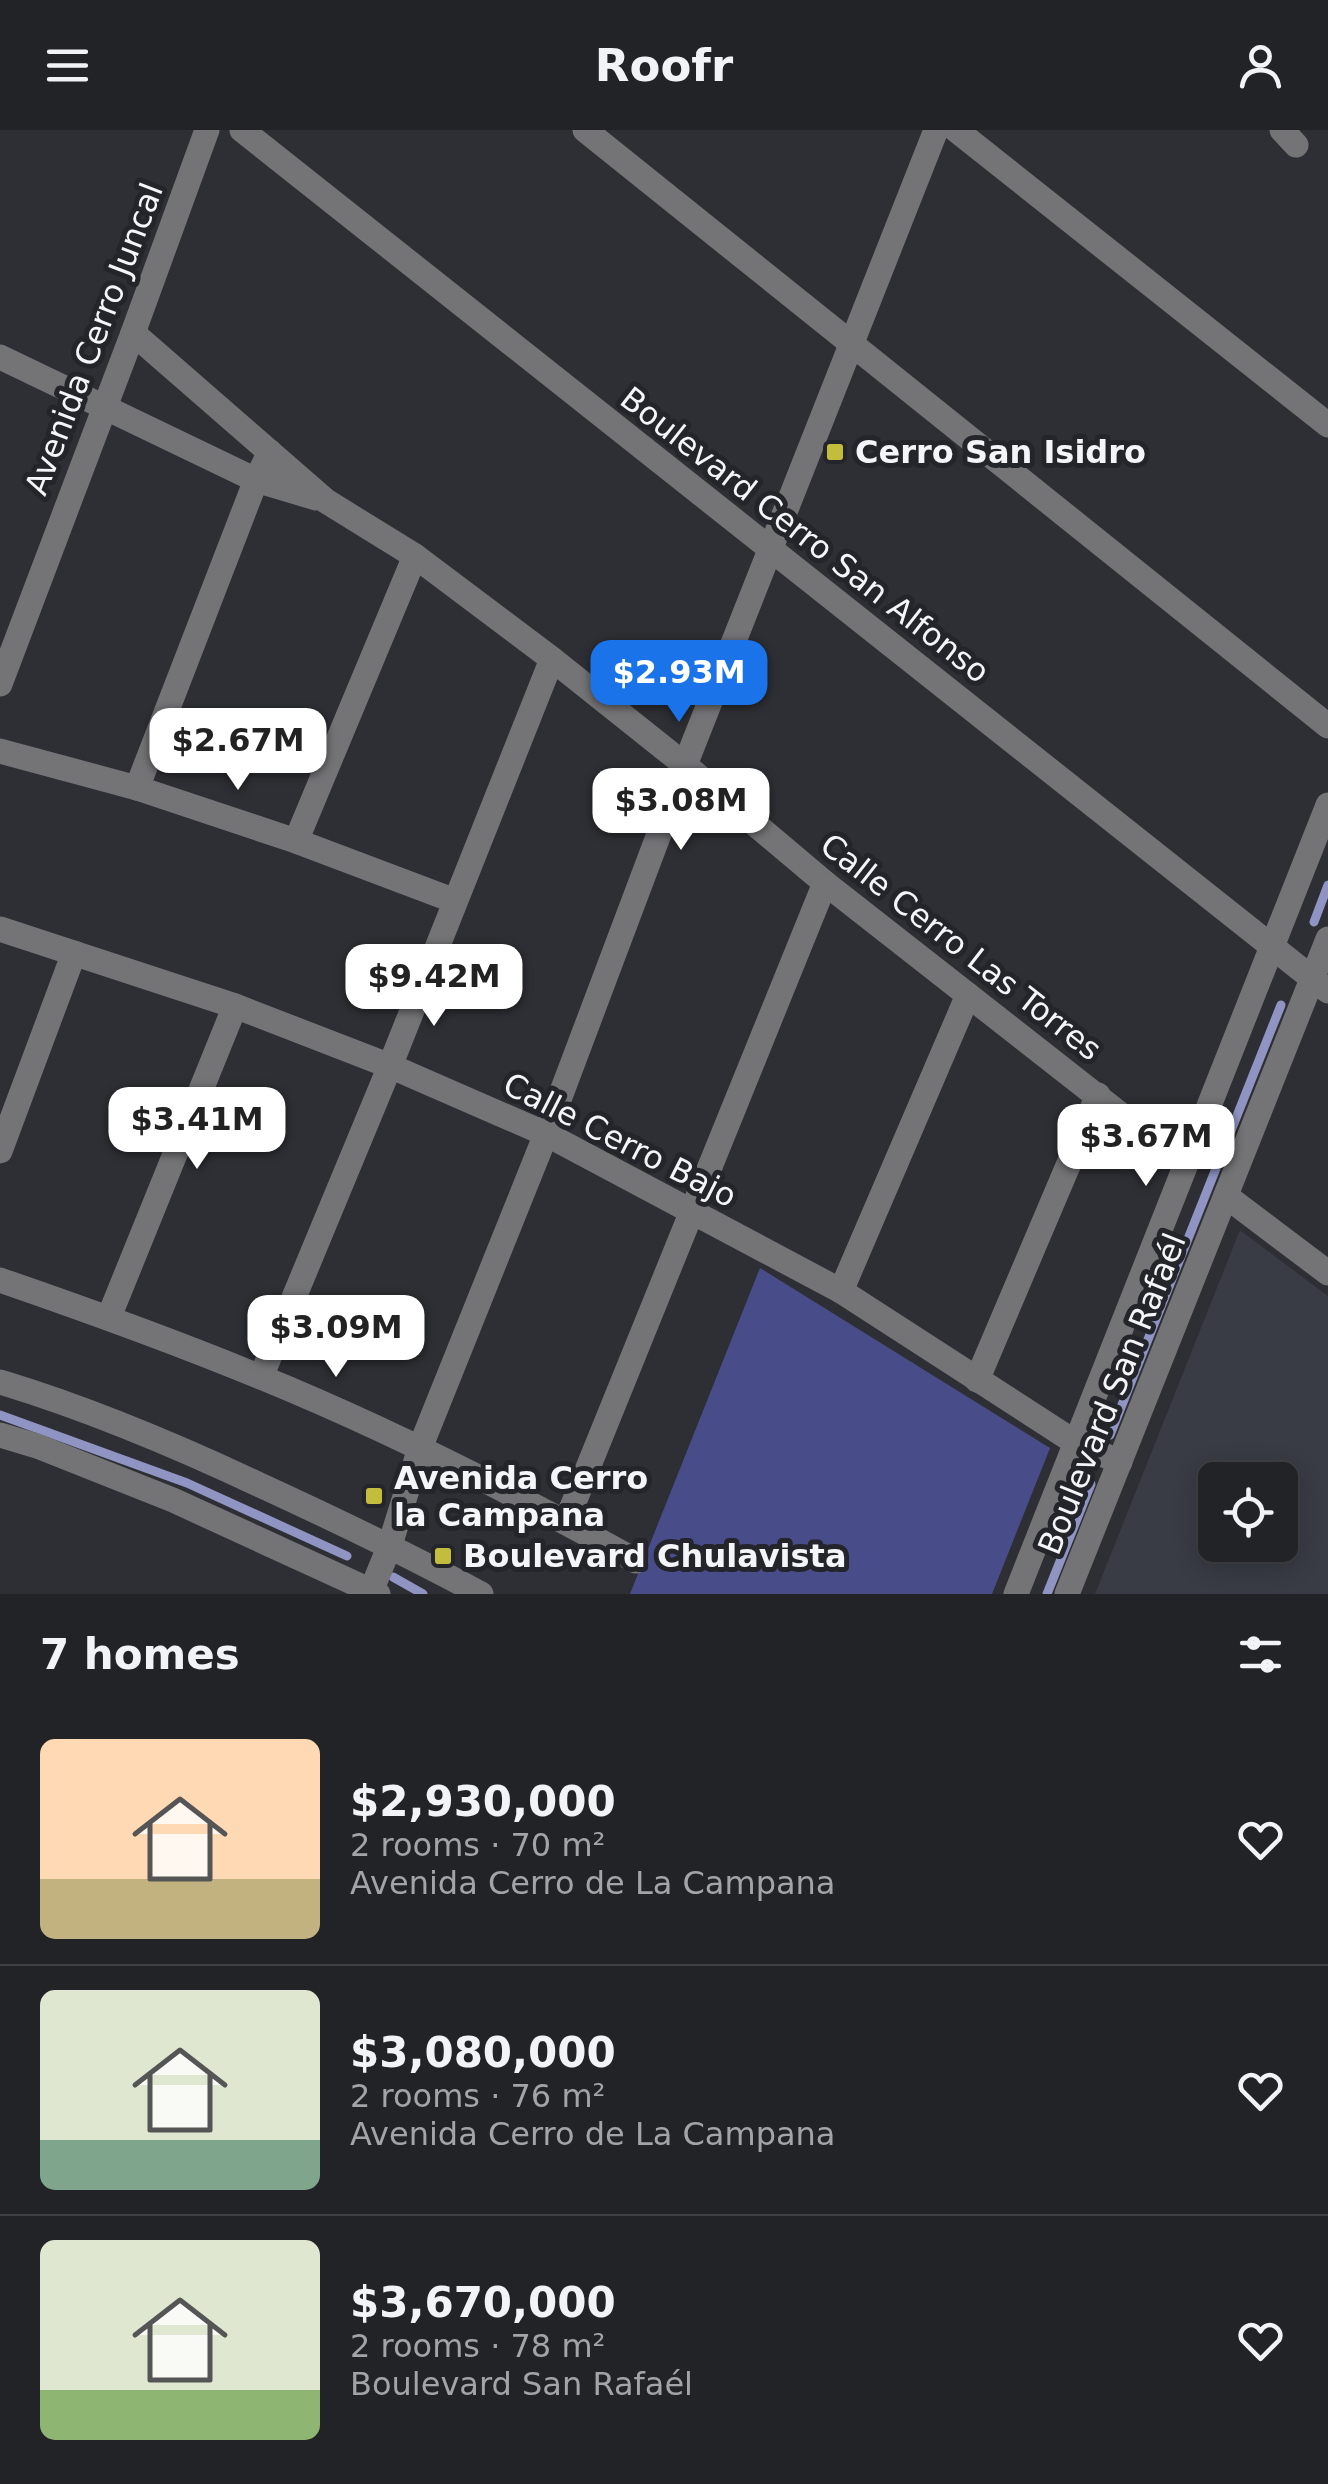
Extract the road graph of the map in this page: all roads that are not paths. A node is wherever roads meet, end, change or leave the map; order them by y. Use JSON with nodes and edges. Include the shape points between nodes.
{"nodes":[{"id":1,"x":206,"y":130,"type":"edge"},
{"id":2,"x":242,"y":130,"type":"edge"},
{"id":3,"x":585,"y":130,"type":"edge"},
{"id":4,"x":936,"y":130,"type":"edge"},
{"id":5,"x":956,"y":130,"type":"edge"},
{"id":6,"x":133,"y":332,"type":"junction"},
{"id":7,"x":851,"y":344,"type":"junction"},
{"id":8,"x":0,"y":357,"type":"edge"},
{"id":9,"x":103,"y":408,"type":"junction"},
{"id":10,"x":1328,"y":425,"type":"edge"},
{"id":11,"x":270,"y":452,"type":"junction"},
{"id":12,"x":256,"y":480,"type":"junction"},
{"id":13,"x":326,"y":501,"type":"junction"},
{"id":14,"x":770,"y":549,"type":"junction"},
{"id":15,"x":415,"y":556,"type":"junction"},
{"id":16,"x":552,"y":659,"type":"junction"},
{"id":17,"x":0,"y":684,"type":"edge"},
{"id":18,"x":1328,"y":726,"type":"edge"},
{"id":19,"x":0,"y":752,"type":"edge"},
{"id":20,"x":685,"y":765,"type":"junction"},
{"id":21,"x":138,"y":788,"type":"junction"},
{"id":22,"x":1328,"y":804,"type":"edge"},
{"id":23,"x":296,"y":841,"type":"junction"},
{"id":24,"x":825,"y":883,"type":"junction"},
{"id":25,"x":455,"y":902,"type":"junction"},
{"id":26,"x":0,"y":929,"type":"edge"},
{"id":27,"x":1328,"y":939,"type":"edge"},
{"id":28,"x":1272,"y":948,"type":"junction"},
{"id":29,"x":74,"y":953,"type":"junction"},
{"id":30,"x":1320,"y":985,"type":"edge"},
{"id":31,"x":968,"y":995,"type":"junction"},
{"id":32,"x":234,"y":1006,"type":"junction"},
{"id":33,"x":390,"y":1066,"type":"junction"},
{"id":34,"x":1098,"y":1095,"type":"junction"},
{"id":35,"x":546,"y":1134,"type":"junction"},
{"id":36,"x":0,"y":1151,"type":"edge"},
{"id":37,"x":1185,"y":1165,"type":"junction"},
{"id":38,"x":1226,"y":1196,"type":"junction"},
{"id":39,"x":692,"y":1212,"type":"junction"},
{"id":40,"x":1328,"y":1273,"type":"edge"},
{"id":41,"x":0,"y":1280,"type":"edge"},
{"id":42,"x":841,"y":1292,"type":"junction"},
{"id":43,"x":109,"y":1317,"type":"junction"},
{"id":44,"x":261,"y":1376,"type":"junction"},
{"id":45,"x":977,"y":1380,"type":"junction"},
{"id":46,"x":0,"y":1382,"type":"edge"},
{"id":47,"x":0,"y":1434,"type":"edge"},
{"id":48,"x":1076,"y":1443,"type":"junction"},
{"id":49,"x":420,"y":1448,"type":"junction"},
{"id":50,"x":1120,"y":1462,"type":"junction"},
{"id":51,"x":566,"y":1522,"type":"junction"},
{"id":52,"x":390,"y":1545,"type":"junction"},
{"id":53,"x":636,"y":1561,"type":"dead end"},
{"id":54,"x":373,"y":1593,"type":"edge"},
{"id":55,"x":481,"y":1594,"type":"edge"},
{"id":56,"x":1016,"y":1594,"type":"edge"},
{"id":57,"x":1068,"y":1594,"type":"edge"}],
"edges":[{"from":1,"to":6,"type":"street","name":"Avenida Cerro Juncal"},
{"from":2,"to":14,"type":"street","name":"Boulevard Cerro San Alfonso"},
{"from":3,"to":7,"type":"street"},
{"from":4,"to":7,"type":"street"},
{"from":5,"to":10,"type":"street"},
{"from":6,"to":9,"type":"street","name":"Avenida Cerro Juncal"},
{"from":6,"to":11,"type":"street","name":"Calle Cerro Las Torres"},
{"from":7,"to":14,"type":"street"},
{"from":7,"to":18,"type":"street"},
{"from":8,"to":9,"type":"street"},
{"from":9,"to":12,"type":"street"},
{"from":9,"to":17,"type":"street","name":"Avenida Cerro Juncal"},
{"from":11,"to":12,"type":"street"},
{"from":11,"to":13,"type":"street","name":"Calle Cerro Las Torres"},
{"from":12,"to":13,"type":"street"},
{"from":12,"to":21,"type":"street"},
{"from":13,"to":15,"type":"street","name":"Calle Cerro Las Torres"},
{"from":14,"to":20,"type":"street"},
{"from":14,"to":28,"type":"street","name":"Boulevard Cerro San Alfonso"},
{"from":15,"to":16,"type":"street","name":"Calle Cerro Las Torres"},
{"from":15,"to":23,"type":"street"},
{"from":16,"to":20,"type":"street","name":"Calle Cerro Las Torres"},
{"from":16,"to":25,"type":"street"},
{"from":19,"to":21,"type":"street"},
{"from":20,"to":24,"type":"street","name":"Calle Cerro Las Torres"},
{"from":20,"to":35,"type":"street"},
{"from":21,"to":23,"type":"street"},
{"from":22,"to":28,"type":"street","name":"Boulevard San Rafaél"},
{"from":23,"to":25,"type":"street"},
{"from":24,"to":31,"type":"street","name":"Calle Cerro Las Torres"},
{"from":24,"to":39,"type":"street"},
{"from":25,"to":33,"type":"street"},
{"from":26,"to":29,"type":"street","name":"Calle Cerro Bajo"},
{"from":27,"to":30,"type":"street","name":"Boulevard San Rafaél"},
{"from":28,"to":30,"type":"street","name":"Boulevard Cerro San Alfonso"},
{"from":28,"to":37,"type":"street","name":"Boulevard San Rafaél"},
{"from":29,"to":32,"type":"street","name":"Calle Cerro Bajo"},
{"from":29,"to":36,"type":"street"},
{"from":30,"to":38,"type":"street","name":"Boulevard San Rafaél"},
{"from":31,"to":34,"type":"street","name":"Calle Cerro Las Torres"},
{"from":31,"to":42,"type":"street"},
{"from":32,"to":33,"type":"street","name":"Calle Cerro Bajo"},
{"from":32,"to":43,"type":"street"},
{"from":33,"to":35,"type":"street","name":"Calle Cerro Bajo"},
{"from":33,"to":44,"type":"street"},
{"from":34,"to":37,"type":"street","name":"Calle Cerro Las Torres"},
{"from":34,"to":45,"type":"street"},
{"from":35,"to":39,"type":"street","name":"Calle Cerro Bajo"},
{"from":35,"to":49,"type":"street"},
{"from":37,"to":48,"type":"street","name":"Boulevard San Rafaél"},
{"from":38,"to":40,"type":"street"},
{"from":38,"to":50,"type":"street","name":"Boulevard San Rafaél"},
{"from":39,"to":42,"type":"street","name":"Calle Cerro Bajo"},
{"from":39,"to":51,"type":"street"},
{"from":41,"to":43,"type":"street"},
{"from":42,"to":45,"type":"street","name":"Calle Cerro Bajo"},
{"from":43,"to":44,"type":"street"},
{"from":44,"to":49,"type":"street"},
{"from":45,"to":48,"type":"street","name":"Calle Cerro Bajo"},
{"from":46,"to":52,"type":"street","via":[[196,1455]]},
{"from":47,"to":54,"type":"street","via":[[173,1500]]},
{"from":48,"to":50,"type":"street","name":"Calle Cerro Bajo"},
{"from":48,"to":56,"type":"street","name":"Boulevard San Rafaél"},
{"from":49,"to":51,"type":"street"},
{"from":49,"to":52,"type":"street"},
{"from":50,"to":57,"type":"street","name":"Boulevard San Rafaél"},
{"from":51,"to":53,"type":"street"},
{"from":52,"to":54,"type":"street"},
{"from":52,"to":55,"type":"street"}]}
